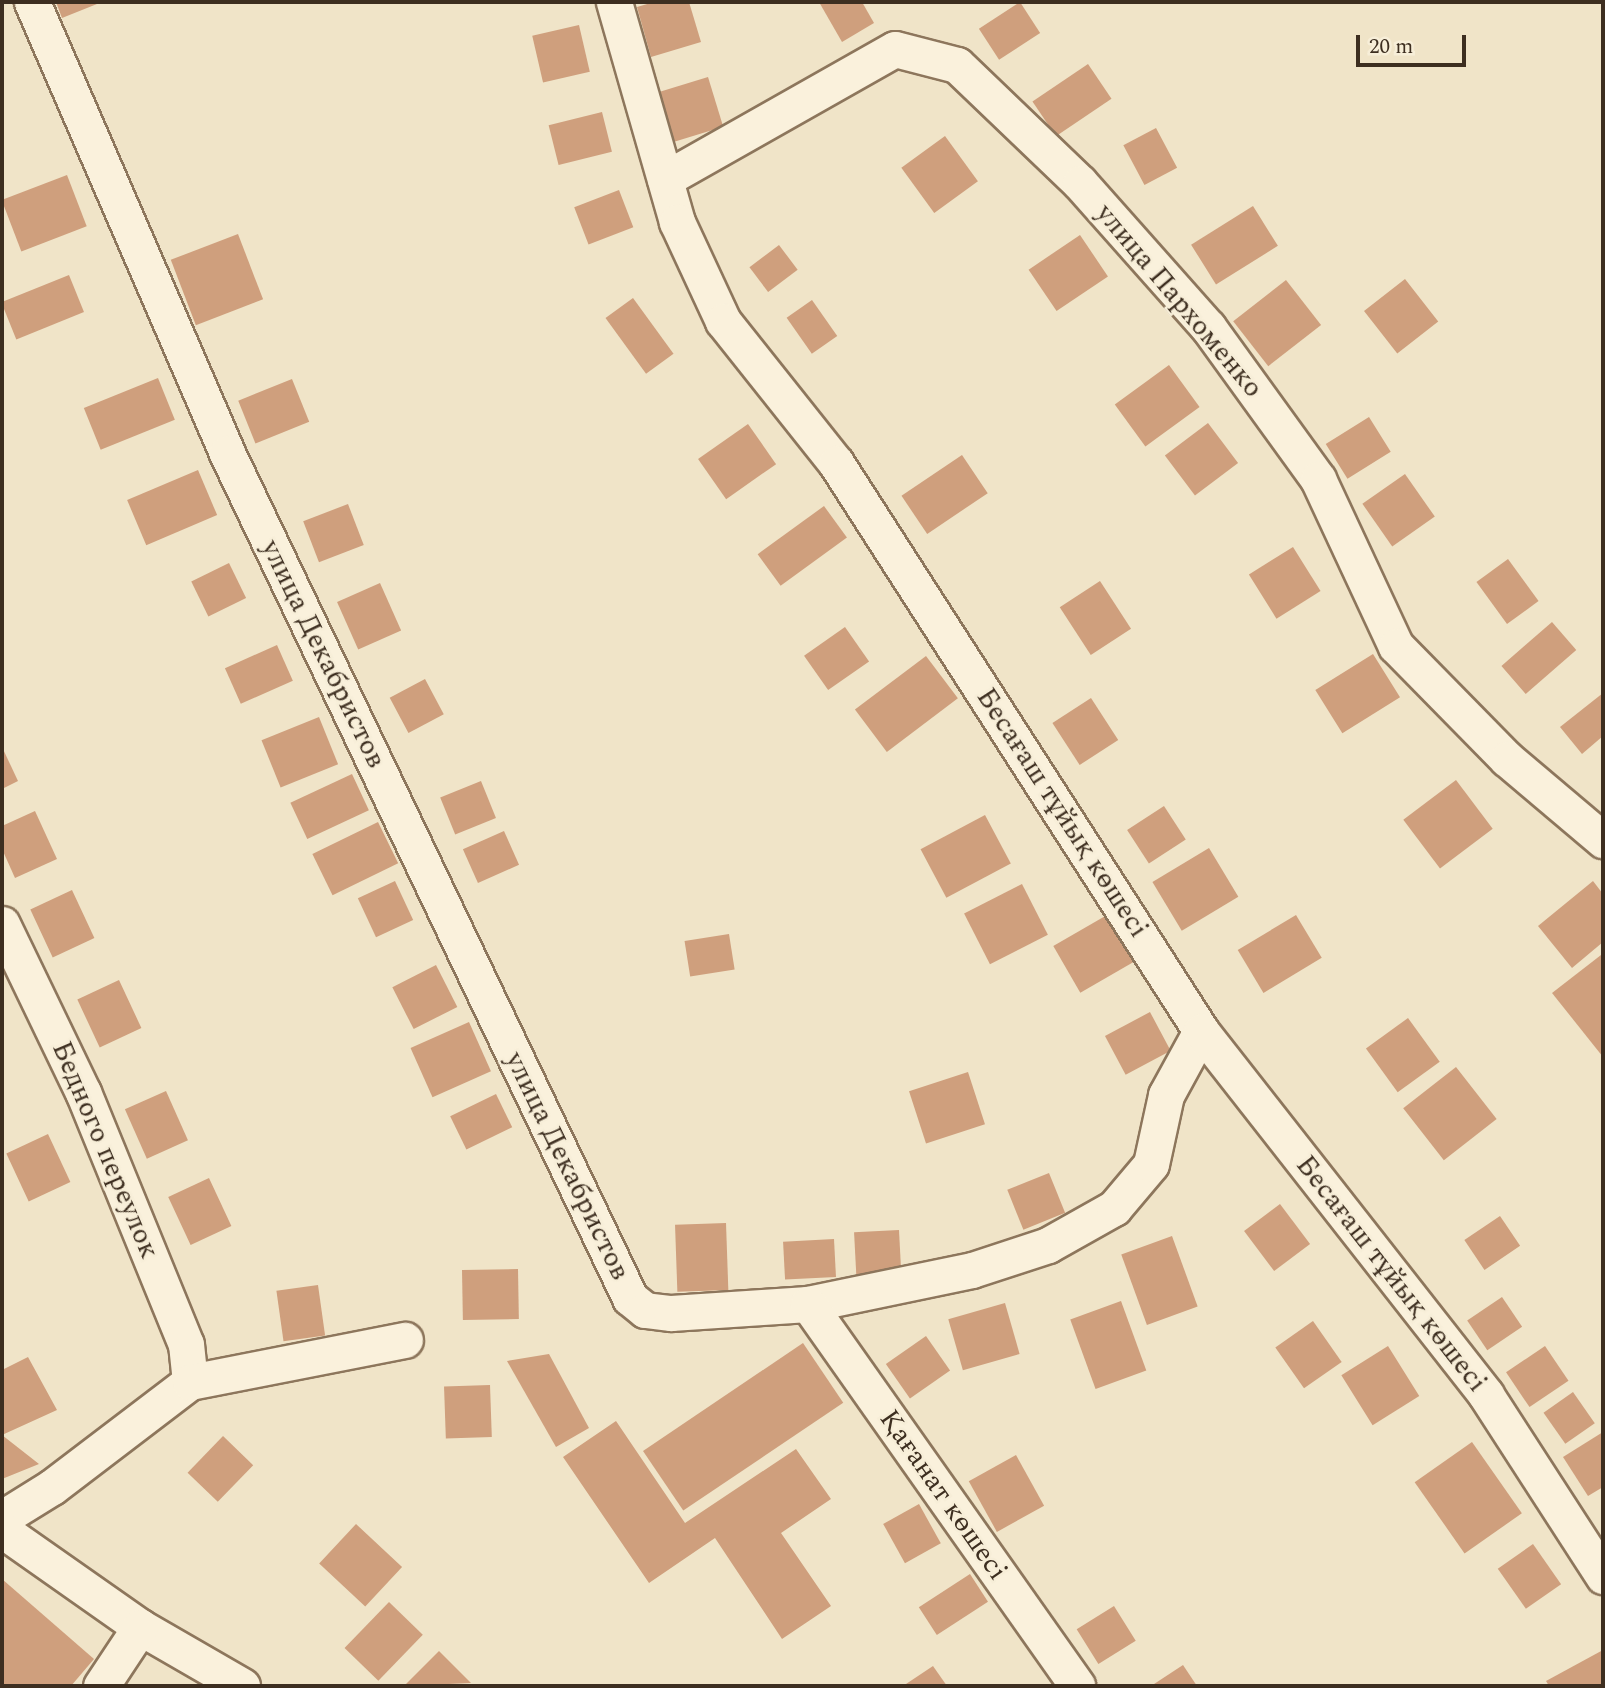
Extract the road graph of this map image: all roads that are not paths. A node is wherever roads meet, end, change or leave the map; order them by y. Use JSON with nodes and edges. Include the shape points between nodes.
{"nodes":[{"id":1,"x":32,"y":2,"type":"edge"},
{"id":2,"x":614,"y":2,"type":"edge"},
{"id":3,"x":665,"y":179,"type":"junction"},
{"id":4,"x":1603,"y":840,"type":"edge"},
{"id":5,"x":2,"y":924,"type":"edge"},
{"id":6,"x":1201,"y":1031,"type":"junction"},
{"id":7,"x":808,"y":1304,"type":"junction"},
{"id":8,"x":405,"y":1340,"type":"dead end"},
{"id":9,"x":190,"y":1382,"type":"junction"},
{"id":10,"x":2,"y":1518,"type":"edge"},
{"id":11,"x":2,"y":1530,"type":"edge"},
{"id":12,"x":1603,"y":1576,"type":"edge"},
{"id":13,"x":140,"y":1627,"type":"junction"},
{"id":14,"x":101,"y":1686,"type":"edge"},
{"id":15,"x":243,"y":1686,"type":"edge"},
{"id":16,"x":1077,"y":1686,"type":"edge"}],
"edges":[{"from":1,"to":7,"type":"street","name":"улица Декабристов","via":[[227,453],[630,1298],[645,1310],[671,1313]]},
{"from":2,"to":3,"type":"street","name":"Бесағаш тұйық көшесі"},
{"from":3,"to":4,"type":"street","name":"улица Пархоменко","via":[[895,49],[957,65],[1080,183],[1208,327],[1318,479],[1396,646],[1507,759]]},
{"from":3,"to":6,"type":"street","name":"Бесағаш тұйық көшесі","via":[[677,222],[723,321],[836,463]]},
{"from":5,"to":9,"type":"street","name":"Бедного переулок","via":[[99,1130],[186,1344]]},
{"from":6,"to":7,"type":"street","via":[[1166,1095],[1151,1164],[1114,1208],[1048,1245],[972,1270]]},
{"from":6,"to":12,"type":"street","name":"Бесағаш тұйық көшесі","via":[[1486,1395]]},
{"from":7,"to":16,"type":"street","name":"Қағанат көшесі"},
{"from":8,"to":9,"type":"street"},
{"from":9,"to":10,"type":"street","via":[[52,1488]]},
{"from":11,"to":13,"type":"street"},
{"from":13,"to":14,"type":"street"},
{"from":13,"to":15,"type":"street"}]}
